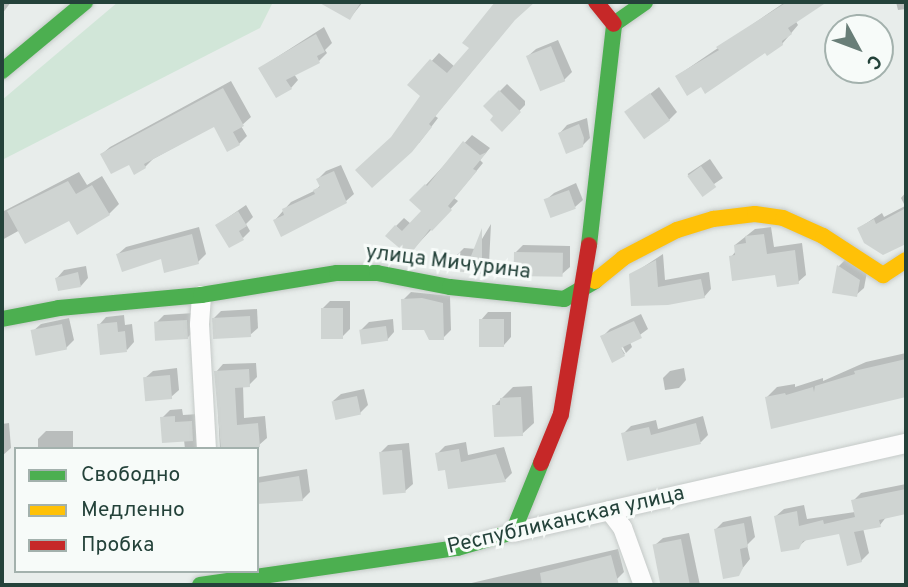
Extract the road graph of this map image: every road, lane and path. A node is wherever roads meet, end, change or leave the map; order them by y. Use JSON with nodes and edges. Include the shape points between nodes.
{"nodes":[{"id":1,"x":85,"y":2,"type":"edge"},
{"id":2,"x":596,"y":2,"type":"edge"},
{"id":3,"x":645,"y":2,"type":"edge"},
{"id":4,"x":614,"y":24,"type":"junction"},
{"id":5,"x":2,"y":71,"type":"edge"},
{"id":6,"x":906,"y":260,"type":"edge"},
{"id":7,"x":584,"y":289,"type":"junction"},
{"id":8,"x":201,"y":295,"type":"junction"},
{"id":9,"x":2,"y":320,"type":"edge"},
{"id":10,"x":906,"y":443,"type":"edge"},
{"id":11,"x":206,"y":447,"type":"edge"},
{"id":12,"x":609,"y":510,"type":"junction"},
{"id":13,"x":513,"y":532,"type":"junction"},
{"id":14,"x":255,"y":573,"type":"edge"},
{"id":15,"x":259,"y":573,"type":"edge"},
{"id":16,"x":223,"y":577,"type":"edge"},
{"id":17,"x":200,"y":585,"type":"edge"},
{"id":18,"x":643,"y":585,"type":"edge"}],
"edges":[{"from":1,"to":5,"type":"street"},
{"from":2,"to":4,"type":"street"},
{"from":3,"to":4,"type":"street"},
{"from":4,"to":7,"type":"street"},
{"from":6,"to":7,"type":"street","via":[[883,275],[823,236],[783,218],[755,214],[713,219],[677,230],[623,258]]},
{"from":7,"to":8,"type":"street","name":"улица Мичурина","via":[[564,299],[450,287],[377,273],[337,273]]},
{"from":7,"to":13,"type":"street","via":[[561,414]]},
{"from":8,"to":9,"type":"street","name":"улица Мичурина","via":[[59,308]]},
{"from":8,"to":11,"type":"street"},
{"from":10,"to":12,"type":"street","name":"Республиканская улица"},
{"from":12,"to":13,"type":"street","name":"Республиканская улица"},
{"from":12,"to":18,"type":"street","via":[[622,527]]},
{"from":13,"to":15,"type":"street","name":"Республиканская улица","via":[[457,548]]},
{"from":14,"to":16,"type":"street","name":"Республиканская улица"},
{"from":16,"to":17,"type":"street","name":"Республиканская улица"}]}
